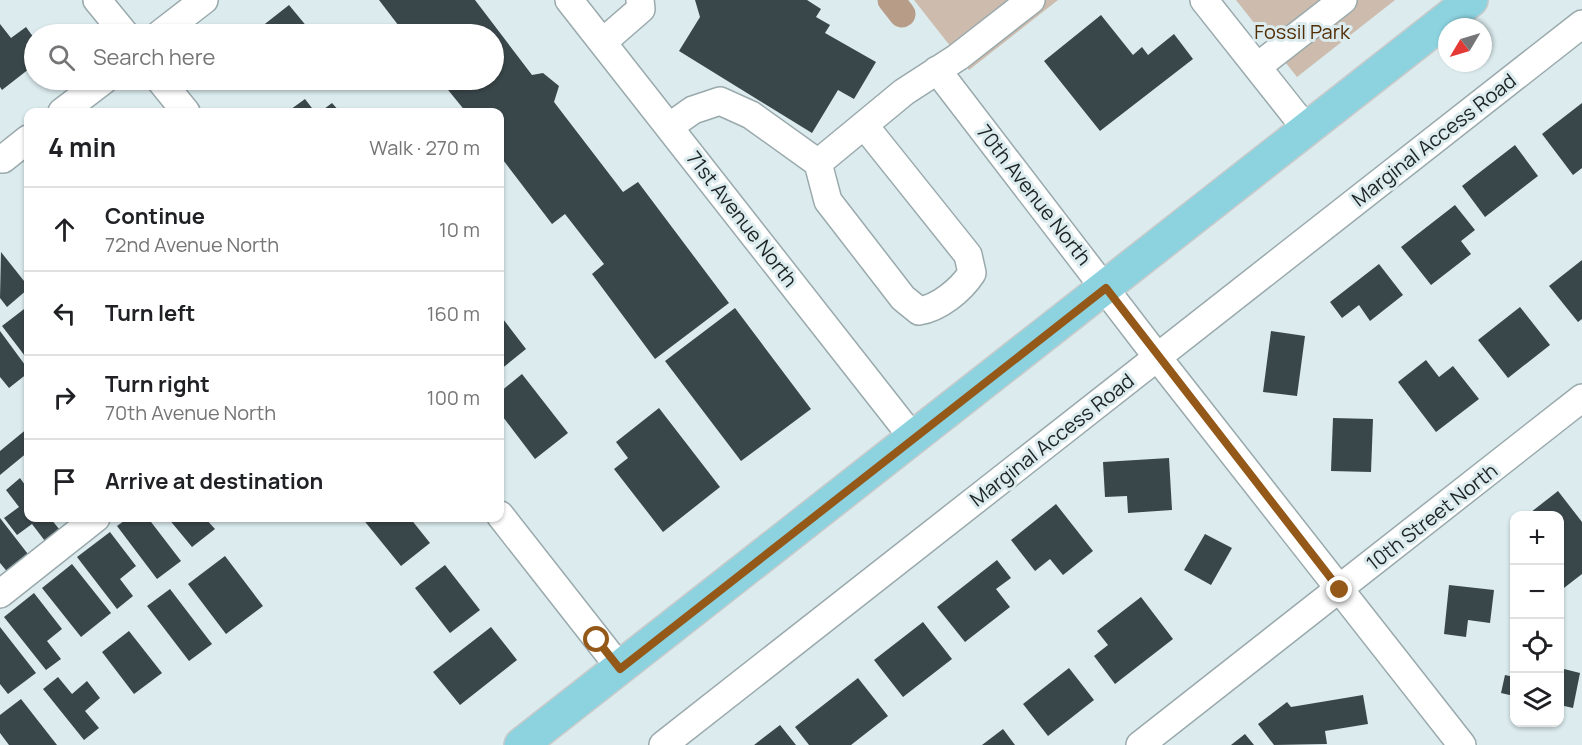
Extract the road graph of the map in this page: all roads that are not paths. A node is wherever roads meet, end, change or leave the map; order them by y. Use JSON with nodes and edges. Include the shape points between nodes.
{"nodes":[{"id":1,"x":97,"y":0,"type":"edge"},
{"id":2,"x":204,"y":0,"type":"edge"},
{"id":3,"x":569,"y":0,"type":"edge"},
{"id":4,"x":640,"y":0,"type":"edge"},
{"id":5,"x":1031,"y":0,"type":"edge"},
{"id":6,"x":1343,"y":0,"type":"edge"},
{"id":7,"x":1471,"y":0,"type":"edge"},
{"id":8,"x":1212,"y":3,"type":"edge"},
{"id":9,"x":117,"y":24,"type":"edge"},
{"id":10,"x":173,"y":24,"type":"edge"},
{"id":11,"x":1582,"y":24,"type":"edge"},
{"id":12,"x":603,"y":42,"type":"junction"},
{"id":13,"x":1257,"y":67,"type":"junction"},
{"id":14,"x":937,"y":70,"type":"junction"},
{"id":15,"x":91,"y":90,"type":"edge"},
{"id":16,"x":168,"y":90,"type":"edge"},
{"id":17,"x":67,"y":108,"type":"edge"},
{"id":18,"x":183,"y":108,"type":"edge"},
{"id":19,"x":864,"y":125,"type":"junction"},
{"id":20,"x":669,"y":127,"type":"junction"},
{"id":21,"x":1307,"y":130,"type":"junction"},
{"id":22,"x":24,"y":142,"type":"edge"},
{"id":23,"x":3,"y":159,"type":"dead end"},
{"id":24,"x":818,"y":163,"type":"junction"},
{"id":25,"x":1106,"y":288,"type":"junction"},
{"id":26,"x":1158,"y":358,"type":"junction"},
{"id":27,"x":1582,"y":398,"type":"edge"},
{"id":28,"x":914,"y":438,"type":"junction"},
{"id":29,"x":504,"y":520,"type":"edge"},
{"id":30,"x":91,"y":522,"type":"edge"},
{"id":31,"x":1340,"y":590,"type":"junction"},
{"id":32,"x":0,"y":594,"type":"edge"},
{"id":33,"x":620,"y":669,"type":"junction"},
{"id":34,"x":521,"y":745,"type":"edge"},
{"id":35,"x":663,"y":745,"type":"edge"},
{"id":36,"x":1140,"y":745,"type":"edge"},
{"id":37,"x":1462,"y":745,"type":"edge"}],
"edges":[{"from":1,"to":9,"type":"street"},
{"from":2,"to":10,"type":"street"},
{"from":3,"to":12,"type":"street","name":"71st Avenue North"},
{"from":4,"to":12,"type":"street","via":[[641,9]]},
{"from":5,"to":14,"type":"street"},
{"from":6,"to":13,"type":"street"},
{"from":7,"to":21,"type":"main road"},
{"from":8,"to":13,"type":"street"},
{"from":11,"to":26,"type":"street","name":"Marginal Access Road"},
{"from":12,"to":20,"type":"street","name":"71st Avenue North"},
{"from":13,"to":21,"type":"street"},
{"from":14,"to":19,"type":"street"},
{"from":14,"to":25,"type":"street","name":"70th Avenue North"},
{"from":15,"to":17,"type":"street"},
{"from":16,"to":18,"type":"street"},
{"from":19,"to":24,"type":"street"},
{"from":19,"to":24,"type":"street","via":[[968,255],[972,273],[965,284],[931,309],[919,311],[828,201]]},
{"from":20,"to":24,"type":"street","via":[[693,110],[720,101],[751,114]]},
{"from":20,"to":28,"type":"street","name":"71st Avenue North"},
{"from":21,"to":25,"type":"main road"},
{"from":22,"to":23,"type":"street"},
{"from":25,"to":26,"type":"street","name":"70th Avenue North"},
{"from":25,"to":28,"type":"main road"},
{"from":26,"to":31,"type":"street","name":"70th Avenue North"},
{"from":26,"to":35,"type":"street","name":"Marginal Access Road"},
{"from":27,"to":31,"type":"street","name":"10th Street North"},
{"from":28,"to":33,"type":"main road"},
{"from":29,"to":33,"type":"street"},
{"from":30,"to":32,"type":"street"},
{"from":31,"to":36,"type":"street","name":"10th Street North"},
{"from":31,"to":37,"type":"street","name":"70th Avenue North"},
{"from":33,"to":34,"type":"main road"}]}
